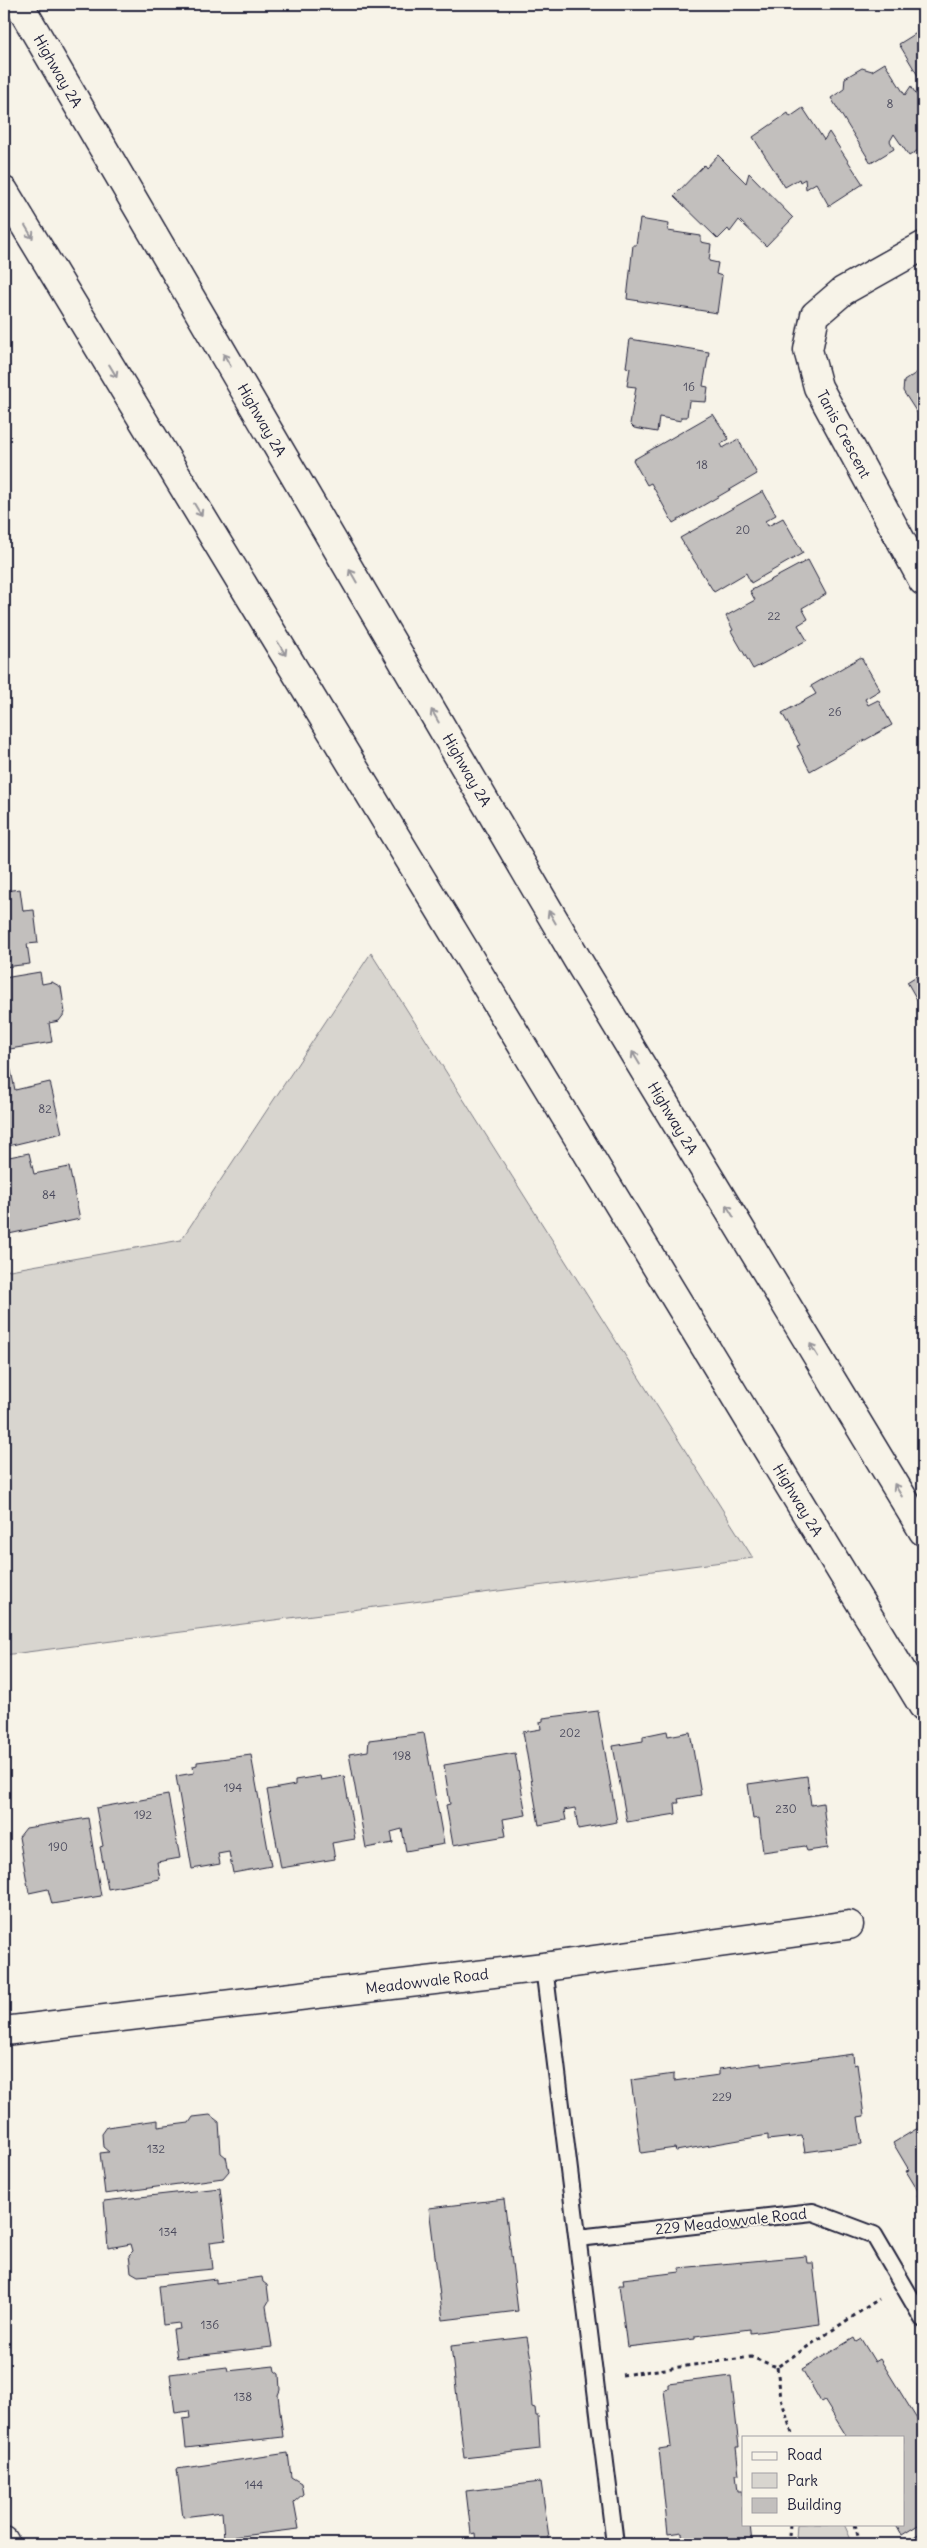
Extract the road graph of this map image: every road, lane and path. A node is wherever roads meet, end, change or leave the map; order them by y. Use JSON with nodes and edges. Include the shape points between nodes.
{"nodes":[{"id":1,"x":19,"y":4,"type":"edge"},
{"id":2,"x":4,"y":191,"type":"edge"},
{"id":3,"x":923,"y":246,"type":"edge"},
{"id":4,"x":923,"y":581,"type":"edge"},
{"id":5,"x":923,"y":1531,"type":"edge"},
{"id":6,"x":923,"y":1706,"type":"edge"},
{"id":7,"x":849,"y":1925,"type":"dead end"},
{"id":8,"x":544,"y":1967,"type":"junction"},
{"id":9,"x":4,"y":2031,"type":"edge"},
{"id":10,"x":578,"y":2238,"type":"junction"},
{"id":11,"x":903,"y":2284,"type":"junction"},
{"id":12,"x":923,"y":2319,"type":"edge"},
{"id":13,"x":777,"y":2367,"type":"junction"},
{"id":14,"x":595,"y":2378,"type":"junction"},
{"id":15,"x":793,"y":2436,"type":"edge"},
{"id":16,"x":790,"y":2526,"type":"edge"},
{"id":17,"x":856,"y":2526,"type":"edge"},
{"id":18,"x":615,"y":2544,"type":"edge"},
{"id":19,"x":795,"y":2544,"type":"edge"},
{"id":20,"x":860,"y":2544,"type":"edge"}],
"edges":[{"from":5,"to":1,"type":"main road","name":"Highway 2A","one_way":true,"via":[[577,959]]},
{"from":2,"to":6,"type":"main road","name":"Highway 2A","one_way":true},
{"from":3,"to":4,"type":"main road","name":"Tanis Crescent","via":[[843,291],[815,315],[808,350],[818,387]]},
{"from":7,"to":8,"type":"main road","name":"Meadowvale Road"},
{"from":8,"to":9,"type":"main road","name":"Meadowvale Road"},
{"from":8,"to":10,"type":"lane"},
{"from":10,"to":11,"type":"lane","name":"229 Meadowvale Road","via":[[813,2212],[874,2235]]},
{"from":10,"to":14,"type":"lane"},
{"from":11,"to":12,"type":"lane","name":"229 Meadowvale Road"},
{"from":11,"to":13,"type":"path"},
{"from":13,"to":14,"type":"path","via":[[751,2356]]},
{"from":13,"to":15,"type":"path","via":[[781,2398]]},
{"from":14,"to":18,"type":"lane"},
{"from":16,"to":19,"type":"path","via":[[789,2536]]},
{"from":17,"to":20,"type":"path"}]}
